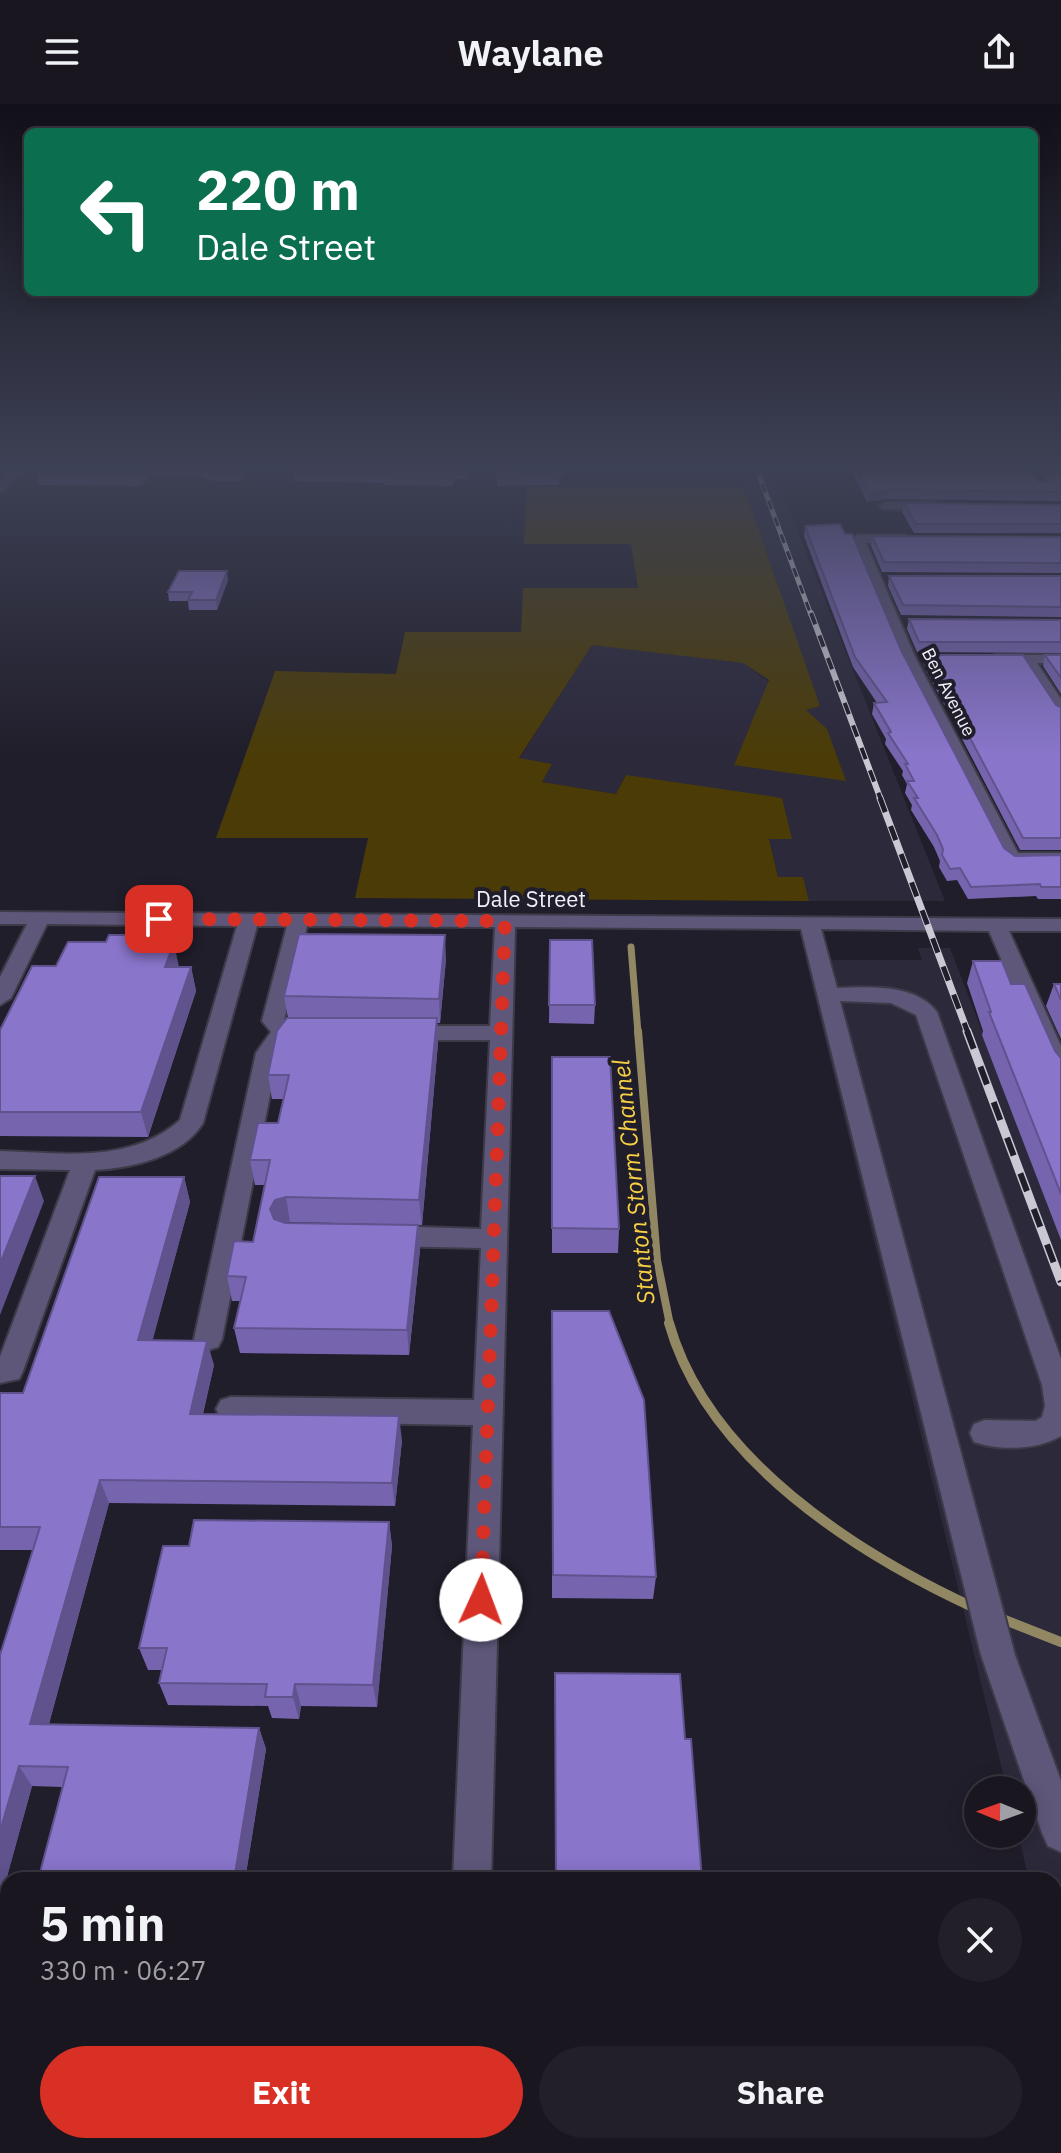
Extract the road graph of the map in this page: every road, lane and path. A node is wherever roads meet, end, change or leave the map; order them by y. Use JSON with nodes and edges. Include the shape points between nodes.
{"nodes":[{"id":1,"x":872,"y":563,"type":"edge"},
{"id":2,"x":983,"y":659,"type":"edge"},
{"id":3,"x":1027,"y":659,"type":"junction"},
{"id":4,"x":1061,"y":659,"type":"edge"},
{"id":5,"x":1061,"y":711,"type":"edge"},
{"id":6,"x":1061,"y":859,"type":"edge"},
{"id":7,"x":0,"y":918,"type":"edge"},
{"id":8,"x":40,"y":919,"type":"junction"},
{"id":9,"x":249,"y":920,"type":"junction"},
{"id":10,"x":298,"y":920,"type":"junction"},
{"id":11,"x":505,"y":921,"type":"junction"},
{"id":12,"x":809,"y":923,"type":"junction"},
{"id":13,"x":996,"y":924,"type":"junction"},
{"id":14,"x":1061,"y":925,"type":"edge"},
{"id":15,"x":827,"y":995,"type":"junction"},
{"id":16,"x":0,"y":998,"type":"edge"},
{"id":17,"x":283,"y":1032,"type":"junction"},
{"id":18,"x":327,"y":1033,"type":"edge"},
{"id":19,"x":385,"y":1033,"type":"edge"},
{"id":20,"x":501,"y":1033,"type":"junction"},
{"id":21,"x":1061,"y":1072,"type":"edge"},
{"id":22,"x":0,"y":1160,"type":"edge"},
{"id":23,"x":86,"y":1160,"type":"junction"},
{"id":24,"x":364,"y":1236,"type":"edge"},
{"id":25,"x":494,"y":1239,"type":"junction"},
{"id":26,"x":208,"y":1339,"type":"edge"},
{"id":27,"x":0,"y":1371,"type":"edge"},
{"id":28,"x":231,"y":1409,"type":"dead end"},
{"id":29,"x":488,"y":1413,"type":"junction"},
{"id":30,"x":985,"y":1433,"type":"dead end"},
{"id":31,"x":1061,"y":1833,"type":"edge"},
{"id":32,"x":472,"y":1872,"type":"edge"}],
"edges":[{"from":1,"to":6,"type":"street","name":"Ben Avenue","via":[[1012,859]]},
{"from":2,"to":3,"type":"street"},
{"from":3,"to":4,"type":"street"},
{"from":3,"to":5,"type":"street"},
{"from":7,"to":8,"type":"street","name":"Dale Street"},
{"from":8,"to":9,"type":"street","name":"Dale Street"},
{"from":8,"to":16,"type":"street"},
{"from":9,"to":10,"type":"street","name":"Dale Street"},
{"from":9,"to":23,"type":"street","via":[[191,1123],[177,1140],[157,1150],[129,1158]]},
{"from":10,"to":11,"type":"street","name":"Dale Street"},
{"from":10,"to":17,"type":"street","via":[[273,1021]]},
{"from":11,"to":12,"type":"street","name":"Dale Street"},
{"from":11,"to":20,"type":"street"},
{"from":12,"to":13,"type":"street","name":"Dale Street"},
{"from":12,"to":15,"type":"street"},
{"from":13,"to":14,"type":"street","name":"Dale Street"},
{"from":13,"to":21,"type":"street"},
{"from":15,"to":30,"type":"street","via":[[906,997],[926,1012],[1060,1406],[1054,1425],[1039,1434]]},
{"from":15,"to":31,"type":"street","via":[[998,1655]]},
{"from":17,"to":18,"type":"street"},
{"from":17,"to":26,"type":"street","via":[[267,1053]]},
{"from":19,"to":20,"type":"street"},
{"from":20,"to":25,"type":"street"},
{"from":22,"to":23,"type":"street"},
{"from":23,"to":27,"type":"street","via":[[9,1371]]},
{"from":24,"to":25,"type":"street"},
{"from":25,"to":29,"type":"street"},
{"from":28,"to":29,"type":"street"},
{"from":29,"to":32,"type":"street"}]}
